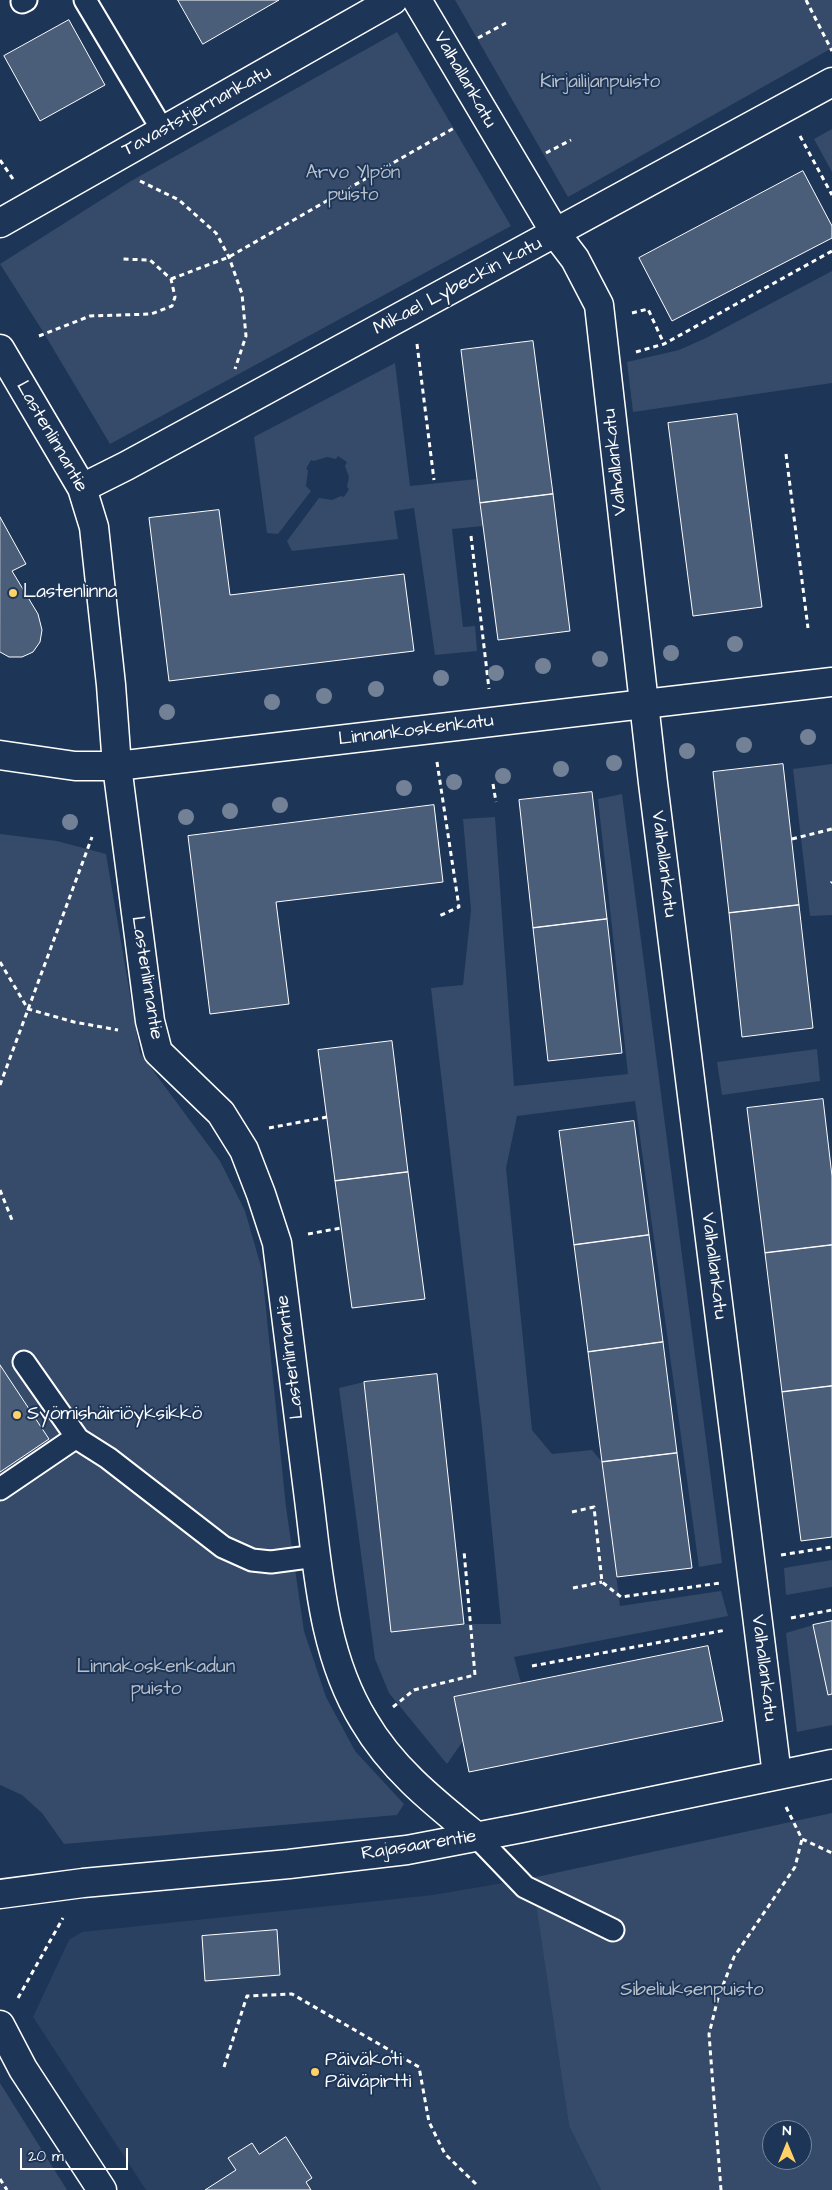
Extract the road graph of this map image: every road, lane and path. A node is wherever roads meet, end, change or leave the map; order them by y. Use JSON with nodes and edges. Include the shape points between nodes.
{"nodes":[{"id":1,"x":85,"y":0,"type":"edge"},
{"id":2,"x":393,"y":0,"type":"edge"},
{"id":3,"x":417,"y":0,"type":"edge"},
{"id":4,"x":806,"y":0,"type":"edge"},
{"id":5,"x":832,"y":51,"type":"edge"},
{"id":6,"x":832,"y":82,"type":"edge"},
{"id":7,"x":483,"y":111,"type":"junction"},
{"id":8,"x":163,"y":130,"type":"junction"},
{"id":9,"x":798,"y":134,"type":"dead end"},
{"id":10,"x":0,"y":160,"type":"edge"},
{"id":11,"x":14,"y":180,"type":"dead end"},
{"id":12,"x":139,"y":180,"type":"dead end"},
{"id":13,"x":832,"y":195,"type":"edge"},
{"id":14,"x":0,"y":223,"type":"edge"},
{"id":15,"x":556,"y":234,"type":"junction"},
{"id":16,"x":832,"y":252,"type":"edge"},
{"id":17,"x":229,"y":257,"type":"junction"},
{"id":18,"x":120,"y":259,"type":"dead end"},
{"id":19,"x":171,"y":279,"type":"junction"},
{"id":20,"x":629,"y":314,"type":"dead end"},
{"id":21,"x":39,"y":336,"type":"dead end"},
{"id":22,"x":416,"y":336,"type":"dead end"},
{"id":23,"x":664,"y":344,"type":"junction"},
{"id":24,"x":0,"y":349,"type":"edge"},
{"id":25,"x":632,"y":354,"type":"dead end"},
{"id":26,"x":234,"y":373,"type":"dead end"},
{"id":27,"x":786,"y":454,"type":"dead end"},
{"id":28,"x":434,"y":480,"type":"dead end"},
{"id":29,"x":82,"y":488,"type":"junction"},
{"id":30,"x":471,"y":536,"type":"dead end"},
{"id":31,"x":808,"y":628,"type":"dead end"},
{"id":32,"x":832,"y":682,"type":"edge"},
{"id":33,"x":644,"y":704,"type":"junction"},
{"id":34,"x":494,"y":722,"type":"junction"},
{"id":35,"x":433,"y":729,"type":"junction"},
{"id":36,"x":0,"y":755,"type":"edge"},
{"id":37,"x":117,"y":766,"type":"junction"},
{"id":38,"x":493,"y":784,"type":"dead end"},
{"id":39,"x":496,"y":802,"type":"dead end"},
{"id":40,"x":832,"y":829,"type":"edge"},
{"id":41,"x":94,"y":831,"type":"dead end"},
{"id":42,"x":792,"y":838,"type":"dead end"},
{"id":43,"x":437,"y":917,"type":"dead end"},
{"id":44,"x":0,"y":962,"type":"edge"},
{"id":45,"x":28,"y":1009,"type":"junction"},
{"id":46,"x":150,"y":1021,"type":"junction"},
{"id":47,"x":0,"y":1085,"type":"edge"},
{"id":48,"x":327,"y":1117,"type":"dead end"},
{"id":49,"x":266,"y":1128,"type":"dead end"},
{"id":50,"x":0,"y":1190,"type":"edge"},
{"id":51,"x":12,"y":1220,"type":"dead end"},
{"id":52,"x":24,"y":1362,"type":"dead end"},
{"id":53,"x":78,"y":1439,"type":"junction"},
{"id":54,"x":0,"y":1489,"type":"edge"},
{"id":55,"x":572,"y":1512,"type":"dead end"},
{"id":56,"x":832,"y":1547,"type":"edge"},
{"id":57,"x":464,"y":1551,"type":"dead end"},
{"id":58,"x":316,"y":1556,"type":"junction"},
{"id":59,"x":778,"y":1556,"type":"dead end"},
{"id":60,"x":602,"y":1582,"type":"junction"},
{"id":61,"x":724,"y":1582,"type":"dead end"},
{"id":62,"x":573,"y":1588,"type":"dead end"},
{"id":63,"x":728,"y":1630,"type":"dead end"},
{"id":64,"x":532,"y":1666,"type":"dead end"},
{"id":65,"x":388,"y":1711,"type":"dead end"},
{"id":66,"x":832,"y":1764,"type":"edge"},
{"id":67,"x":777,"y":1775,"type":"junction"},
{"id":68,"x":477,"y":1837,"type":"junction"},
{"id":69,"x":802,"y":1839,"type":"junction"},
{"id":70,"x":832,"y":1853,"type":"edge"},
{"id":71,"x":0,"y":1894,"type":"edge"},
{"id":72,"x":64,"y":1917,"type":"dead end"},
{"id":73,"x":612,"y":1930,"type":"dead end"},
{"id":74,"x":7,"y":2014,"type":"edge"},
{"id":75,"x":224,"y":2067,"type":"dead end"},
{"id":76,"x":0,"y":2179,"type":"edge"},
{"id":77,"x":477,"y":2185,"type":"dead end"},
{"id":78,"x":7,"y":2190,"type":"edge"},
{"id":79,"x":102,"y":2190,"type":"edge"},
{"id":80,"x":721,"y":2190,"type":"edge"}],
"edges":[{"from":1,"to":8,"type":"lane"},
{"from":2,"to":8,"type":"street","name":"Tavaststjernankatu"},
{"from":3,"to":7,"type":"street","name":"Valhallankatu"},
{"from":4,"to":5,"type":"path"},
{"from":6,"to":15,"type":"street","name":"Mikael Lybeckin katu"},
{"from":7,"to":15,"type":"street","name":"Valhallankatu"},
{"from":7,"to":17,"type":"path"},
{"from":8,"to":14,"type":"street","name":"Tavaststjernankatu"},
{"from":9,"to":13,"type":"path"},
{"from":10,"to":11,"type":"path"},
{"from":12,"to":17,"type":"path","via":[[179,200],[216,234]]},
{"from":15,"to":29,"type":"street","name":"Mikael Lybeckin katu"},
{"from":15,"to":33,"type":"street","name":"Valhallankatu","via":[[578,265],[599,304]]},
{"from":16,"to":23,"type":"path"},
{"from":17,"to":19,"type":"path"},
{"from":17,"to":26,"type":"path","via":[[242,294],[246,336]]},
{"from":18,"to":19,"type":"path","via":[[150,260]]},
{"from":19,"to":21,"type":"path","via":[[175,297],[172,306],[164,310],[151,314],[90,316]]},
{"from":20,"to":23,"type":"path","via":[[648,309]]},
{"from":22,"to":28,"type":"path"},
{"from":23,"to":25,"type":"path"},
{"from":24,"to":29,"type":"street","name":"Lastenlinnantie"},
{"from":27,"to":31,"type":"path"},
{"from":29,"to":37,"type":"street","name":"Lastenlinnantie","via":[[94,527],[112,685]]},
{"from":30,"to":34,"type":"path"},
{"from":32,"to":33,"type":"street","name":"Linnankoskenkatu"},
{"from":33,"to":34,"type":"street","name":"Linnankoskenkatu"},
{"from":33,"to":67,"type":"street","name":"Valhallankatu"},
{"from":34,"to":35,"type":"street","name":"Linnankoskenkatu"},
{"from":35,"to":37,"type":"street","name":"Linnankoskenkatu"},
{"from":35,"to":43,"type":"path","via":[[459,907]]},
{"from":36,"to":37,"type":"street","name":"Linnankoskenkatu","via":[[75,766]]},
{"from":37,"to":46,"type":"street","name":"Lastenlinnantie"},
{"from":38,"to":39,"type":"path"},
{"from":40,"to":42,"type":"path"},
{"from":41,"to":45,"type":"path"},
{"from":44,"to":45,"type":"path"},
{"from":45,"to":46,"type":"path","via":[[122,1031]]},
{"from":45,"to":47,"type":"path"},
{"from":46,"to":58,"type":"street","name":"Lastenlinnantie","via":[[158,1052],[221,1113],[244,1150],[277,1243]]},
{"from":48,"to":49,"type":"path"},
{"from":50,"to":51,"type":"path"},
{"from":52,"to":53,"type":"lane"},
{"from":53,"to":54,"type":"lane"},
{"from":53,"to":58,"type":"lane","via":[[108,1458],[223,1547],[252,1560],[271,1562]]},
{"from":55,"to":60,"type":"path","via":[[594,1508]]},
{"from":56,"to":59,"type":"path"},
{"from":57,"to":65,"type":"path","via":[[475,1676],[414,1690]]},
{"from":58,"to":68,"type":"street","name":"Lastenlinnantie","via":[[329,1634],[343,1682],[364,1721],[389,1759],[429,1798]]},
{"from":60,"to":61,"type":"path","via":[[621,1597]]},
{"from":60,"to":62,"type":"path"},
{"from":63,"to":64,"type":"path"},
{"from":66,"to":67,"type":"street","name":"Rajasaarentie"},
{"from":67,"to":68,"type":"street","name":"Rajasaarentie"},
{"from":67,"to":69,"type":"path","via":[[784,1803]]},
{"from":68,"to":71,"type":"street","name":"Rajasaarentie","via":[[387,1852]]},
{"from":68,"to":73,"type":"lane","via":[[525,1887]]},
{"from":69,"to":70,"type":"path"},
{"from":69,"to":80,"type":"path","via":[[795,1867],[734,1957],[718,1998],[709,2034]]},
{"from":72,"to":74,"type":"path"},
{"from":74,"to":79,"type":"street","via":[[23,2069]]},
{"from":75,"to":77,"type":"path","via":[[247,1996],[292,1994],[419,2067],[429,2122],[445,2154]]},
{"from":76,"to":78,"type":"path"}]}
